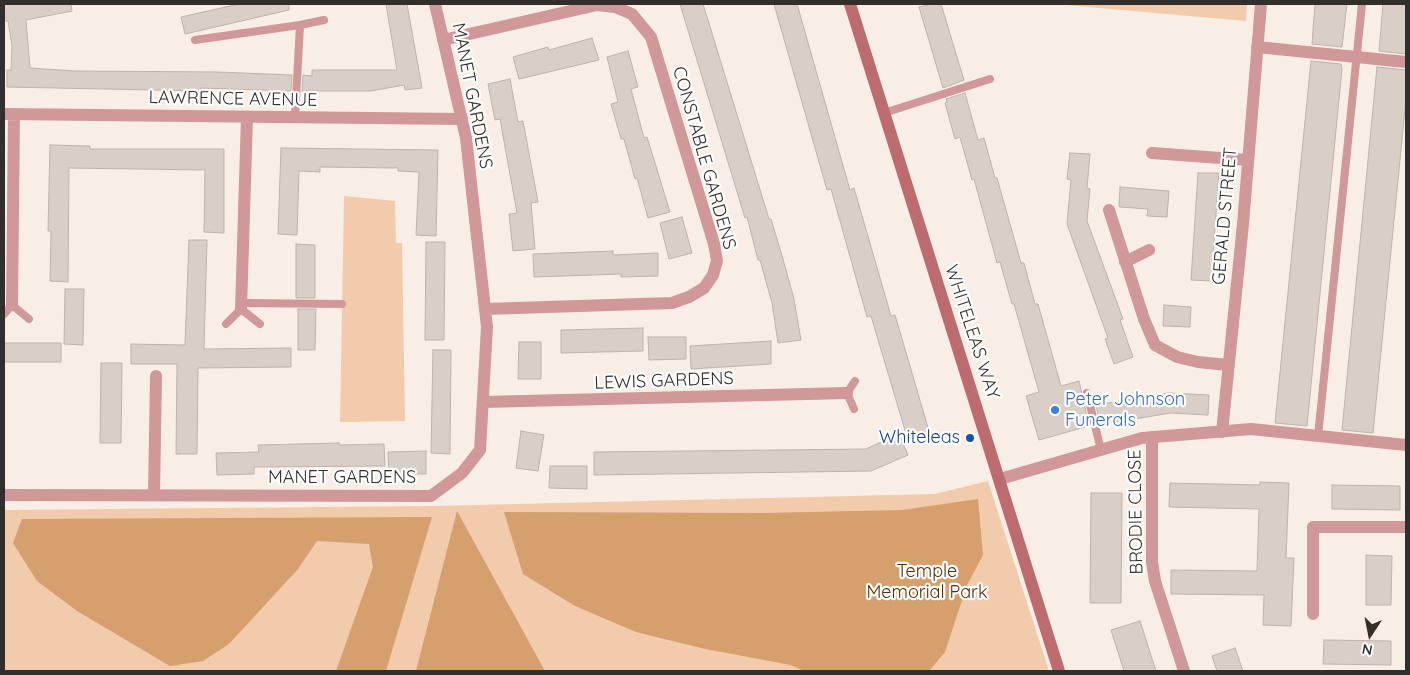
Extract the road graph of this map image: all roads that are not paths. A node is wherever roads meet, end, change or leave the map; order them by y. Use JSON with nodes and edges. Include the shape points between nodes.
{"nodes":[{"id":1,"x":435,"y":4,"type":"edge"},
{"id":2,"x":850,"y":4,"type":"edge"},
{"id":3,"x":1261,"y":4,"type":"edge"},
{"id":4,"x":1362,"y":4,"type":"edge"},
{"id":5,"x":324,"y":20,"type":"dead end"},
{"id":6,"x":300,"y":25,"type":"junction"},
{"id":7,"x":195,"y":40,"type":"dead end"},
{"id":8,"x":443,"y":40,"type":"junction"},
{"id":9,"x":1257,"y":47,"type":"junction"},
{"id":10,"x":1357,"y":57,"type":"junction"},
{"id":11,"x":1406,"y":62,"type":"edge"},
{"id":12,"x":990,"y":79,"type":"dead end"},
{"id":13,"x":884,"y":112,"type":"junction"},
{"id":14,"x":9,"y":114,"type":"edge"},
{"id":15,"x":247,"y":116,"type":"junction"},
{"id":16,"x":295,"y":117,"type":"junction"},
{"id":17,"x":462,"y":119,"type":"junction"},
{"id":18,"x":1152,"y":153,"type":"dead end"},
{"id":19,"x":1248,"y":160,"type":"junction"},
{"id":20,"x":1108,"y":210,"type":"dead end"},
{"id":21,"x":1149,"y":250,"type":"dead end"},
{"id":22,"x":1124,"y":262,"type":"junction"},
{"id":23,"x":342,"y":304,"type":"dead end"},
{"id":24,"x":241,"y":306,"type":"junction"},
{"id":25,"x":8,"y":309,"type":"edge"},
{"id":26,"x":485,"y":310,"type":"junction"},
{"id":27,"x":29,"y":319,"type":"dead end"},
{"id":28,"x":226,"y":324,"type":"dead end"},
{"id":29,"x":260,"y":324,"type":"dead end"},
{"id":30,"x":1228,"y":365,"type":"junction"},
{"id":31,"x":156,"y":376,"type":"dead end"},
{"id":32,"x":855,"y":381,"type":"dead end"},
{"id":33,"x":847,"y":393,"type":"junction"},
{"id":34,"x":1087,"y":393,"type":"dead end"},
{"id":35,"x":483,"y":402,"type":"junction"},
{"id":36,"x":854,"y":409,"type":"dead end"},
{"id":37,"x":1222,"y":432,"type":"junction"},
{"id":38,"x":1318,"y":436,"type":"junction"},
{"id":39,"x":1152,"y":438,"type":"junction"},
{"id":40,"x":1406,"y":445,"type":"edge"},
{"id":41,"x":1101,"y":450,"type":"junction"},
{"id":42,"x":1000,"y":479,"type":"junction"},
{"id":43,"x":4,"y":495,"type":"edge"},
{"id":44,"x":154,"y":495,"type":"junction"},
{"id":45,"x":1406,"y":527,"type":"edge"},
{"id":46,"x":1314,"y":614,"type":"dead end"},
{"id":47,"x":1059,"y":671,"type":"edge"},
{"id":48,"x":1184,"y":671,"type":"edge"}],
"edges":[{"from":1,"to":8,"type":"street","name":"MANET GARDENS"},
{"from":2,"to":13,"type":"main road","name":"WHITELEAS WAY"},
{"from":3,"to":9,"type":"street","name":"GERALD STREET"},
{"from":4,"to":10,"type":"lane"},
{"from":5,"to":6,"type":"lane"},
{"from":6,"to":7,"type":"lane"},
{"from":6,"to":16,"type":"lane"},
{"from":8,"to":17,"type":"street","name":"MANET GARDENS"},
{"from":8,"to":26,"type":"street","name":"CONSTABLE GARDENS","via":[[597,5],[615,7],[632,14],[650,37],[717,261],[704,288],[672,303]]},
{"from":9,"to":10,"type":"street"},
{"from":9,"to":19,"type":"street","name":"GERALD STREET"},
{"from":10,"to":11,"type":"street"},
{"from":10,"to":38,"type":"lane"},
{"from":12,"to":13,"type":"lane"},
{"from":13,"to":42,"type":"main road","name":"WHITELEAS WAY"},
{"from":14,"to":15,"type":"street","name":"LAWRENCE AVENUE"},
{"from":14,"to":25,"type":"street"},
{"from":15,"to":16,"type":"street","name":"LAWRENCE AVENUE"},
{"from":15,"to":24,"type":"street"},
{"from":16,"to":17,"type":"street","name":"LAWRENCE AVENUE"},
{"from":17,"to":26,"type":"street","name":"MANET GARDENS"},
{"from":18,"to":19,"type":"street"},
{"from":19,"to":30,"type":"street","name":"GERALD STREET"},
{"from":20,"to":22,"type":"street"},
{"from":21,"to":22,"type":"street"},
{"from":22,"to":30,"type":"street","via":[[1155,345],[1177,357]]},
{"from":23,"to":24,"type":"lane"},
{"from":24,"to":28,"type":"lane"},
{"from":24,"to":29,"type":"lane"},
{"from":25,"to":27,"type":"lane"},
{"from":26,"to":35,"type":"street","name":"MANET GARDENS"},
{"from":30,"to":37,"type":"street","name":"GERALD STREET"},
{"from":31,"to":44,"type":"street"},
{"from":32,"to":33,"type":"lane"},
{"from":33,"to":35,"type":"street","name":"LEWIS GARDENS"},
{"from":33,"to":36,"type":"lane"},
{"from":34,"to":41,"type":"lane"},
{"from":35,"to":44,"type":"street","name":"MANET GARDENS","via":[[480,450],[462,473],[431,496]]},
{"from":37,"to":38,"type":"street","via":[[1251,429]]},
{"from":37,"to":39,"type":"street"},
{"from":38,"to":40,"type":"street"},
{"from":39,"to":41,"type":"street"},
{"from":39,"to":48,"type":"street","name":"BRODIE CLOSE","via":[[1154,581]]},
{"from":41,"to":42,"type":"street"},
{"from":42,"to":47,"type":"main road","name":"WHITELEAS WAY"},
{"from":43,"to":44,"type":"street","name":"MANET GARDENS"},
{"from":45,"to":46,"type":"street","via":[[1313,527]]}]}
